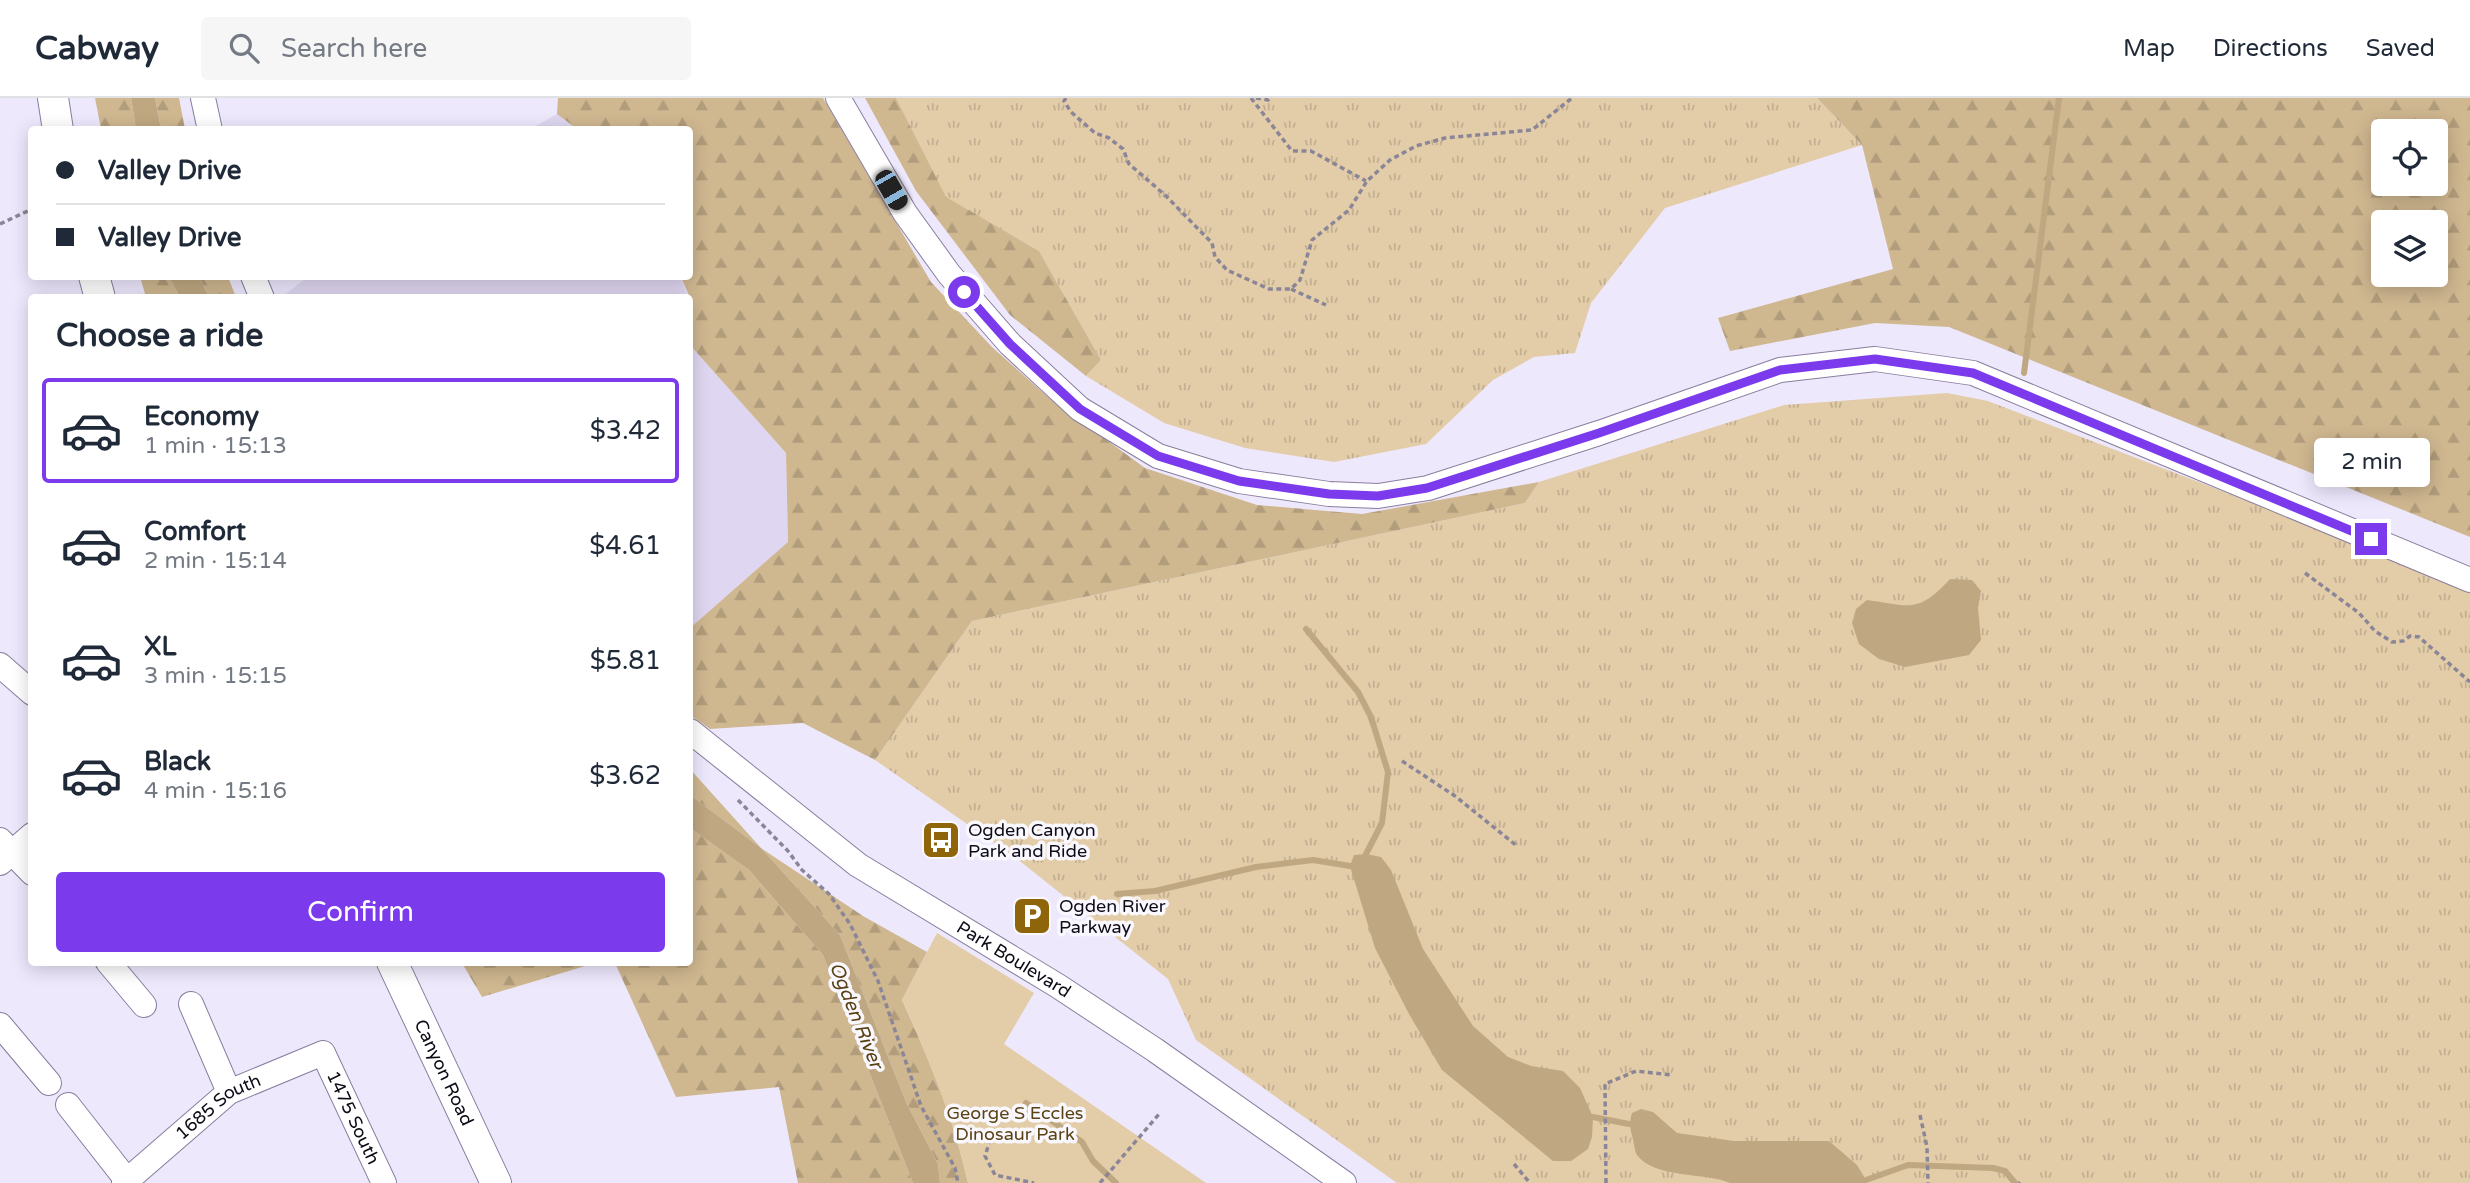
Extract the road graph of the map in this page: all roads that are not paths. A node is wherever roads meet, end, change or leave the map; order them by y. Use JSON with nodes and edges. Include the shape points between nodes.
{"nodes":[{"id":1,"x":53,"y":98,"type":"edge"},
{"id":2,"x":203,"y":98,"type":"edge"},
{"id":3,"x":838,"y":98,"type":"edge"},
{"id":4,"x":57,"y":126,"type":"edge"},
{"id":5,"x":209,"y":126,"type":"edge"},
{"id":6,"x":2470,"y":580,"type":"edge"},
{"id":7,"x":0,"y":665,"type":"edge"},
{"id":8,"x":28,"y":690,"type":"edge"},
{"id":9,"x":693,"y":733,"type":"edge"},
{"id":10,"x":28,"y":837,"type":"edge"},
{"id":11,"x":4,"y":851,"type":"edge"},
{"id":12,"x":28,"y":870,"type":"edge"},
{"id":13,"x":111,"y":966,"type":"edge"},
{"id":14,"x":394,"y":966,"type":"edge"},
{"id":15,"x":191,"y":1003,"type":"dead end"},
{"id":16,"x":144,"y":1005,"type":"dead end"},
{"id":17,"x":0,"y":1025,"type":"edge"},
{"id":18,"x":323,"y":1053,"type":"joint"},
{"id":19,"x":49,"y":1083,"type":"dead end"},
{"id":20,"x":229,"y":1092,"type":"junction"},
{"id":21,"x":68,"y":1105,"type":"dead end"},
{"id":22,"x":127,"y":1182,"type":"edge"},
{"id":23,"x":384,"y":1183,"type":"edge"},
{"id":24,"x":496,"y":1183,"type":"edge"},
{"id":25,"x":1344,"y":1183,"type":"edge"}],
"edges":[{"from":1,"to":4,"type":"main road"},
{"from":2,"to":5,"type":"street"},
{"from":3,"to":6,"type":"street","via":[[905,213],[948,274],[1010,344],[1080,409],[1158,456],[1239,481],[1378,496],[1427,488],[1780,370],[1875,359],[1973,373]]},
{"from":7,"to":8,"type":"street"},
{"from":9,"to":25,"type":"street","name":"Park Boulevard","via":[[858,865],[1058,986]]},
{"from":10,"to":11,"type":"street"},
{"from":11,"to":12,"type":"street"},
{"from":13,"to":16,"type":"street"},
{"from":14,"to":24,"type":"main road","name":"Canyon Road"},
{"from":15,"to":20,"type":"street"},
{"from":17,"to":19,"type":"street"},
{"from":18,"to":20,"type":"street","name":"1685 South"},
{"from":18,"to":23,"type":"street","name":"1475 South"},
{"from":20,"to":22,"type":"street","name":"1685 South"},
{"from":21,"to":22,"type":"street"}]}
